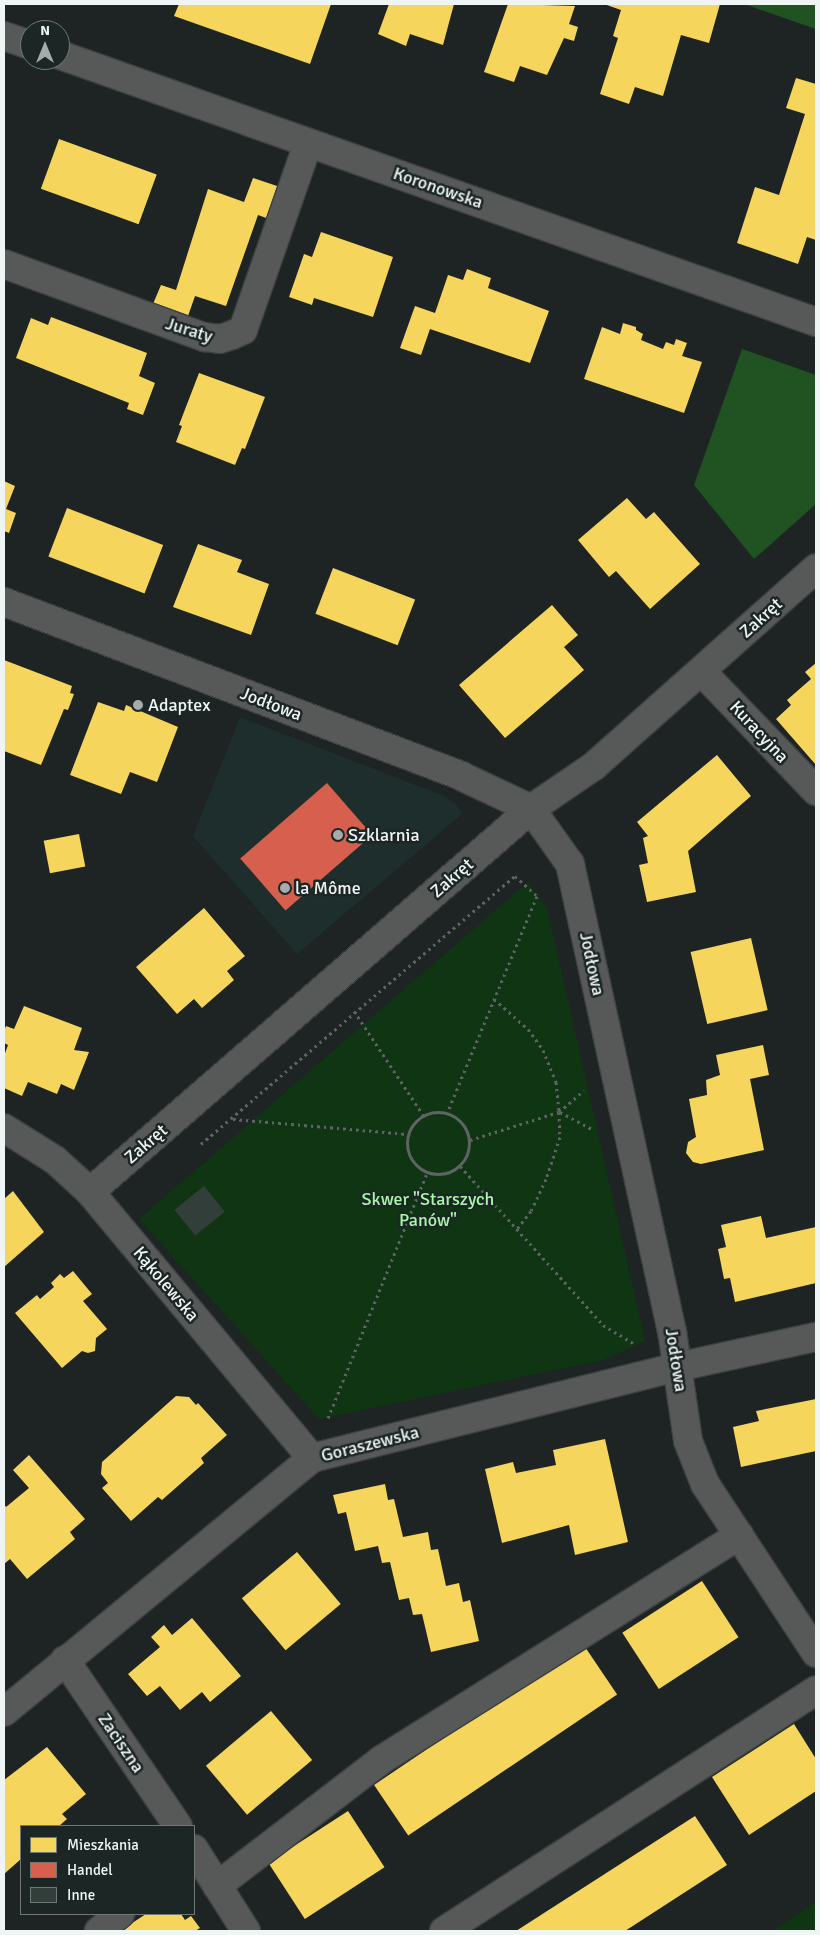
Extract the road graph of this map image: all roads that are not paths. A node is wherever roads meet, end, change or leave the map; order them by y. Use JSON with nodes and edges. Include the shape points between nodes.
{"nodes":[{"id":1,"x":4,"y":36,"type":"edge"},
{"id":2,"x":20,"y":42,"type":"edge"},
{"id":3,"x":70,"y":59,"type":"edge"},
{"id":4,"x":308,"y":143,"type":"junction"},
{"id":5,"x":4,"y":264,"type":"edge"},
{"id":6,"x":816,"y":322,"type":"edge"},
{"id":7,"x":816,"y":568,"type":"edge"},
{"id":8,"x":4,"y":602,"type":"edge"},
{"id":9,"x":702,"y":672,"type":"junction"},
{"id":10,"x":816,"y":791,"type":"edge"},
{"id":11,"x":531,"y":809,"type":"junction"},
{"id":12,"x":4,"y":1128,"type":"edge"},
{"id":13,"x":90,"y":1192,"type":"junction"},
{"id":14,"x":816,"y":1337,"type":"edge"},
{"id":15,"x":677,"y":1367,"type":"junction"},
{"id":16,"x":312,"y":1458,"type":"junction"},
{"id":17,"x":739,"y":1536,"type":"junction"},
{"id":18,"x":816,"y":1653,"type":"edge"},
{"id":19,"x":65,"y":1660,"type":"junction"},
{"id":20,"x":816,"y":1690,"type":"edge"},
{"id":21,"x":4,"y":1712,"type":"edge"},
{"id":22,"x":177,"y":1825,"type":"edge"},
{"id":23,"x":195,"y":1852,"type":"edge"},
{"id":24,"x":217,"y":1886,"type":"junction"},
{"id":25,"x":119,"y":1915,"type":"edge"},
{"id":26,"x":99,"y":1931,"type":"edge"},
{"id":27,"x":246,"y":1931,"type":"edge"},
{"id":28,"x":444,"y":1931,"type":"edge"}],
"edges":[{"from":1,"to":2,"type":"street"},
{"from":3,"to":4,"type":"street","name":"Koronowska"},
{"from":4,"to":5,"type":"street","name":"Juraty","via":[[243,330],[232,336],[220,339],[204,337]]},
{"from":4,"to":6,"type":"street","name":"Koronowska"},
{"from":7,"to":9,"type":"street","name":"Zakręt"},
{"from":8,"to":11,"type":"street","name":"Jodłowa","via":[[461,776]]},
{"from":9,"to":10,"type":"street","name":"Kuracyjna"},
{"from":9,"to":11,"type":"street","name":"Zakręt","via":[[594,766]]},
{"from":11,"to":13,"type":"street","name":"Zakręt"},
{"from":11,"to":15,"type":"street","name":"Jodłowa","via":[[570,864]]},
{"from":12,"to":13,"type":"street","name":"Kąkolewska","via":[[55,1160]]},
{"from":13,"to":16,"type":"street","name":"Kąkolewska"},
{"from":14,"to":15,"type":"street","name":"Goraszewska"},
{"from":15,"to":16,"type":"street","name":"Goraszewska"},
{"from":15,"to":17,"type":"street","name":"Jodłowa","via":[[688,1441],[705,1484]]},
{"from":16,"to":19,"type":"street","name":"Goraszewska"},
{"from":17,"to":18,"type":"street","name":"Jodłowa"},
{"from":17,"to":24,"type":"street","via":[[381,1760]]},
{"from":19,"to":21,"type":"street","name":"Goraszewska"},
{"from":19,"to":22,"type":"street","name":"Zaciszna"},
{"from":20,"to":28,"type":"street"},
{"from":23,"to":24,"type":"street"},
{"from":24,"to":27,"type":"street"},
{"from":25,"to":26,"type":"street"}]}
